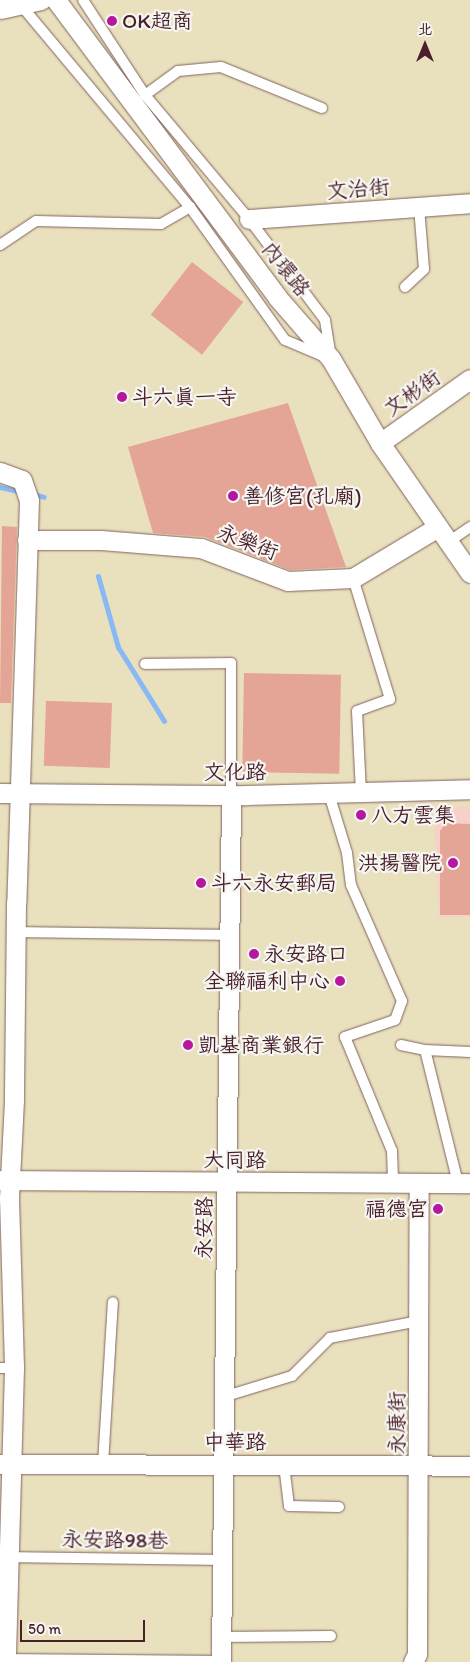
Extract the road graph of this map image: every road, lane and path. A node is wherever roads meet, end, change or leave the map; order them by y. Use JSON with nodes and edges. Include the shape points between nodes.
{"nodes":[{"id":1,"x":41,"y":0,"type":"edge"},
{"id":2,"x":56,"y":0,"type":"edge"},
{"id":3,"x":83,"y":0,"type":"edge"},
{"id":4,"x":20,"y":4,"type":"junction"},
{"id":5,"x":0,"y":9,"type":"edge"},
{"id":6,"x":145,"y":95,"type":"junction"},
{"id":7,"x":322,"y":108,"type":"dead end"},
{"id":8,"x":470,"y":203,"type":"edge"},
{"id":9,"x":190,"y":207,"type":"junction"},
{"id":10,"x":419,"y":207,"type":"junction"},
{"id":11,"x":249,"y":219,"type":"junction"},
{"id":12,"x":0,"y":245,"type":"edge"},
{"id":13,"x":405,"y":286,"type":"dead end"},
{"id":14,"x":331,"y":359,"type":"junction"},
{"id":15,"x":470,"y":379,"type":"edge"},
{"id":16,"x":380,"y":443,"type":"junction"},
{"id":17,"x":0,"y":472,"type":"edge"},
{"id":18,"x":470,"y":527,"type":"edge"},
{"id":19,"x":443,"y":534,"type":"junction"},
{"id":20,"x":27,"y":540,"type":"junction"},
{"id":21,"x":470,"y":573,"type":"edge"},
{"id":22,"x":353,"y":578,"type":"junction"},
{"id":23,"x":145,"y":664,"type":"dead end"},
{"id":24,"x":470,"y":789,"type":"edge"},
{"id":25,"x":0,"y":793,"type":"edge"},
{"id":26,"x":22,"y":793,"type":"junction"},
{"id":27,"x":329,"y":794,"type":"junction"},
{"id":28,"x":361,"y":794,"type":"junction"},
{"id":29,"x":231,"y":795,"type":"junction"},
{"id":30,"x":8,"y":903,"type":"edge"},
{"id":31,"x":18,"y":932,"type":"junction"},
{"id":32,"x":230,"y":936,"type":"junction"},
{"id":33,"x":8,"y":990,"type":"edge"},
{"id":34,"x":401,"y":1045,"type":"dead end"},
{"id":35,"x":425,"y":1050,"type":"junction"},
{"id":36,"x":470,"y":1052,"type":"edge"},
{"id":37,"x":7,"y":1100,"type":"edge"},
{"id":38,"x":5,"y":1180,"type":"edge"},
{"id":39,"x":228,"y":1182,"type":"junction"},
{"id":40,"x":464,"y":1183,"type":"edge"},
{"id":41,"x":393,"y":1184,"type":"junction"},
{"id":42,"x":420,"y":1184,"type":"junction"},
{"id":43,"x":6,"y":1269,"type":"edge"},
{"id":44,"x":113,"y":1302,"type":"dead end"},
{"id":45,"x":7,"y":1318,"type":"edge"},
{"id":46,"x":420,"y":1321,"type":"junction"},
{"id":47,"x":7,"y":1368,"type":"edge"},
{"id":48,"x":223,"y":1397,"type":"junction"},
{"id":49,"x":5,"y":1464,"type":"edge"},
{"id":50,"x":104,"y":1464,"type":"junction"},
{"id":51,"x":221,"y":1464,"type":"junction"},
{"id":52,"x":284,"y":1465,"type":"junction"},
{"id":53,"x":420,"y":1466,"type":"junction"},
{"id":54,"x":470,"y":1466,"type":"edge"},
{"id":55,"x":339,"y":1507,"type":"dead end"},
{"id":56,"x":4,"y":1557,"type":"edge"},
{"id":57,"x":221,"y":1560,"type":"junction"},
{"id":58,"x":332,"y":1636,"type":"dead end"},
{"id":59,"x":221,"y":1637,"type":"junction"},
{"id":60,"x":421,"y":1659,"type":"edge"},
{"id":61,"x":4,"y":1660,"type":"edge"},
{"id":62,"x":221,"y":1661,"type":"edge"}],
"edges":[{"from":1,"to":4,"type":"street"},
{"from":2,"to":14,"type":"street","name":"內環路","via":[[277,296]]},
{"from":3,"to":6,"type":"lane"},
{"from":4,"to":5,"type":"street"},
{"from":4,"to":9,"type":"lane"},
{"from":6,"to":7,"type":"lane","via":[[178,71],[221,67]]},
{"from":6,"to":11,"type":"lane"},
{"from":8,"to":10,"type":"street","name":"文治街"},
{"from":9,"to":12,"type":"lane","via":[[161,224],[36,221]]},
{"from":9,"to":14,"type":"lane","via":[[285,340]]},
{"from":10,"to":11,"type":"street","name":"文治街"},
{"from":10,"to":13,"type":"lane","via":[[424,269]]},
{"from":11,"to":14,"type":"lane","via":[[325,320]]},
{"from":14,"to":16,"type":"street","name":"內環路"},
{"from":15,"to":16,"type":"street","name":"文彬街"},
{"from":16,"to":19,"type":"street","name":"內環路"},
{"from":17,"to":20,"type":"street","via":[[22,480],[29,500]]},
{"from":18,"to":19,"type":"lane"},
{"from":19,"to":21,"type":"street","name":"內環路"},
{"from":19,"to":22,"type":"street","name":"永樂街"},
{"from":20,"to":22,"type":"street","name":"永樂街","via":[[101,540],[201,548],[288,581]]},
{"from":20,"to":26,"type":"street"},
{"from":22,"to":28,"type":"lane","via":[[390,699],[357,712]]},
{"from":23,"to":29,"type":"lane","via":[[231,663]]},
{"from":24,"to":28,"type":"street","name":"文化路"},
{"from":25,"to":26,"type":"street","name":"文化路"},
{"from":26,"to":29,"type":"street","name":"文化路"},
{"from":26,"to":30,"type":"street"},
{"from":27,"to":28,"type":"street","name":"文化路"},
{"from":27,"to":29,"type":"street","name":"文化路"},
{"from":27,"to":41,"type":"lane","via":[[347,853],[351,885],[402,1001],[395,1020],[345,1037],[392,1151]]},
{"from":29,"to":32,"type":"street","name":"永安路"},
{"from":30,"to":31,"type":"street"},
{"from":31,"to":32,"type":"lane"},
{"from":31,"to":33,"type":"street"},
{"from":32,"to":39,"type":"street","name":"永安路"},
{"from":33,"to":37,"type":"street"},
{"from":34,"to":35,"type":"lane"},
{"from":35,"to":36,"type":"lane"},
{"from":35,"to":40,"type":"lane"},
{"from":37,"to":38,"type":"street"},
{"from":38,"to":39,"type":"street","name":"大同路"},
{"from":38,"to":43,"type":"street"},
{"from":39,"to":41,"type":"street","name":"大同路"},
{"from":39,"to":48,"type":"street","name":"永安路"},
{"from":40,"to":42,"type":"street","name":"大同路"},
{"from":41,"to":42,"type":"street","name":"大同路"},
{"from":42,"to":46,"type":"street","name":"永康街"},
{"from":43,"to":45,"type":"street"},
{"from":44,"to":50,"type":"lane"},
{"from":45,"to":47,"type":"street"},
{"from":46,"to":48,"type":"lane","via":[[330,1338],[292,1376]]},
{"from":46,"to":53,"type":"street","name":"永康街"},
{"from":47,"to":49,"type":"street"},
{"from":48,"to":51,"type":"street","name":"永安路"},
{"from":49,"to":50,"type":"street","name":"中華路"},
{"from":49,"to":56,"type":"street"},
{"from":50,"to":51,"type":"street","name":"中華路"},
{"from":51,"to":52,"type":"street","name":"中華路"},
{"from":51,"to":57,"type":"street","name":"永安路"},
{"from":52,"to":53,"type":"street","name":"中華路"},
{"from":52,"to":55,"type":"lane","via":[[289,1506]]},
{"from":53,"to":54,"type":"street","name":"中華路"},
{"from":53,"to":60,"type":"street","name":"永康街"},
{"from":56,"to":57,"type":"lane","name":"永安路98巷"},
{"from":56,"to":61,"type":"street"},
{"from":57,"to":59,"type":"street","name":"永安路"},
{"from":58,"to":59,"type":"lane"},
{"from":59,"to":62,"type":"street","name":"永安路"},
{"from":61,"to":62,"type":"lane"}]}
